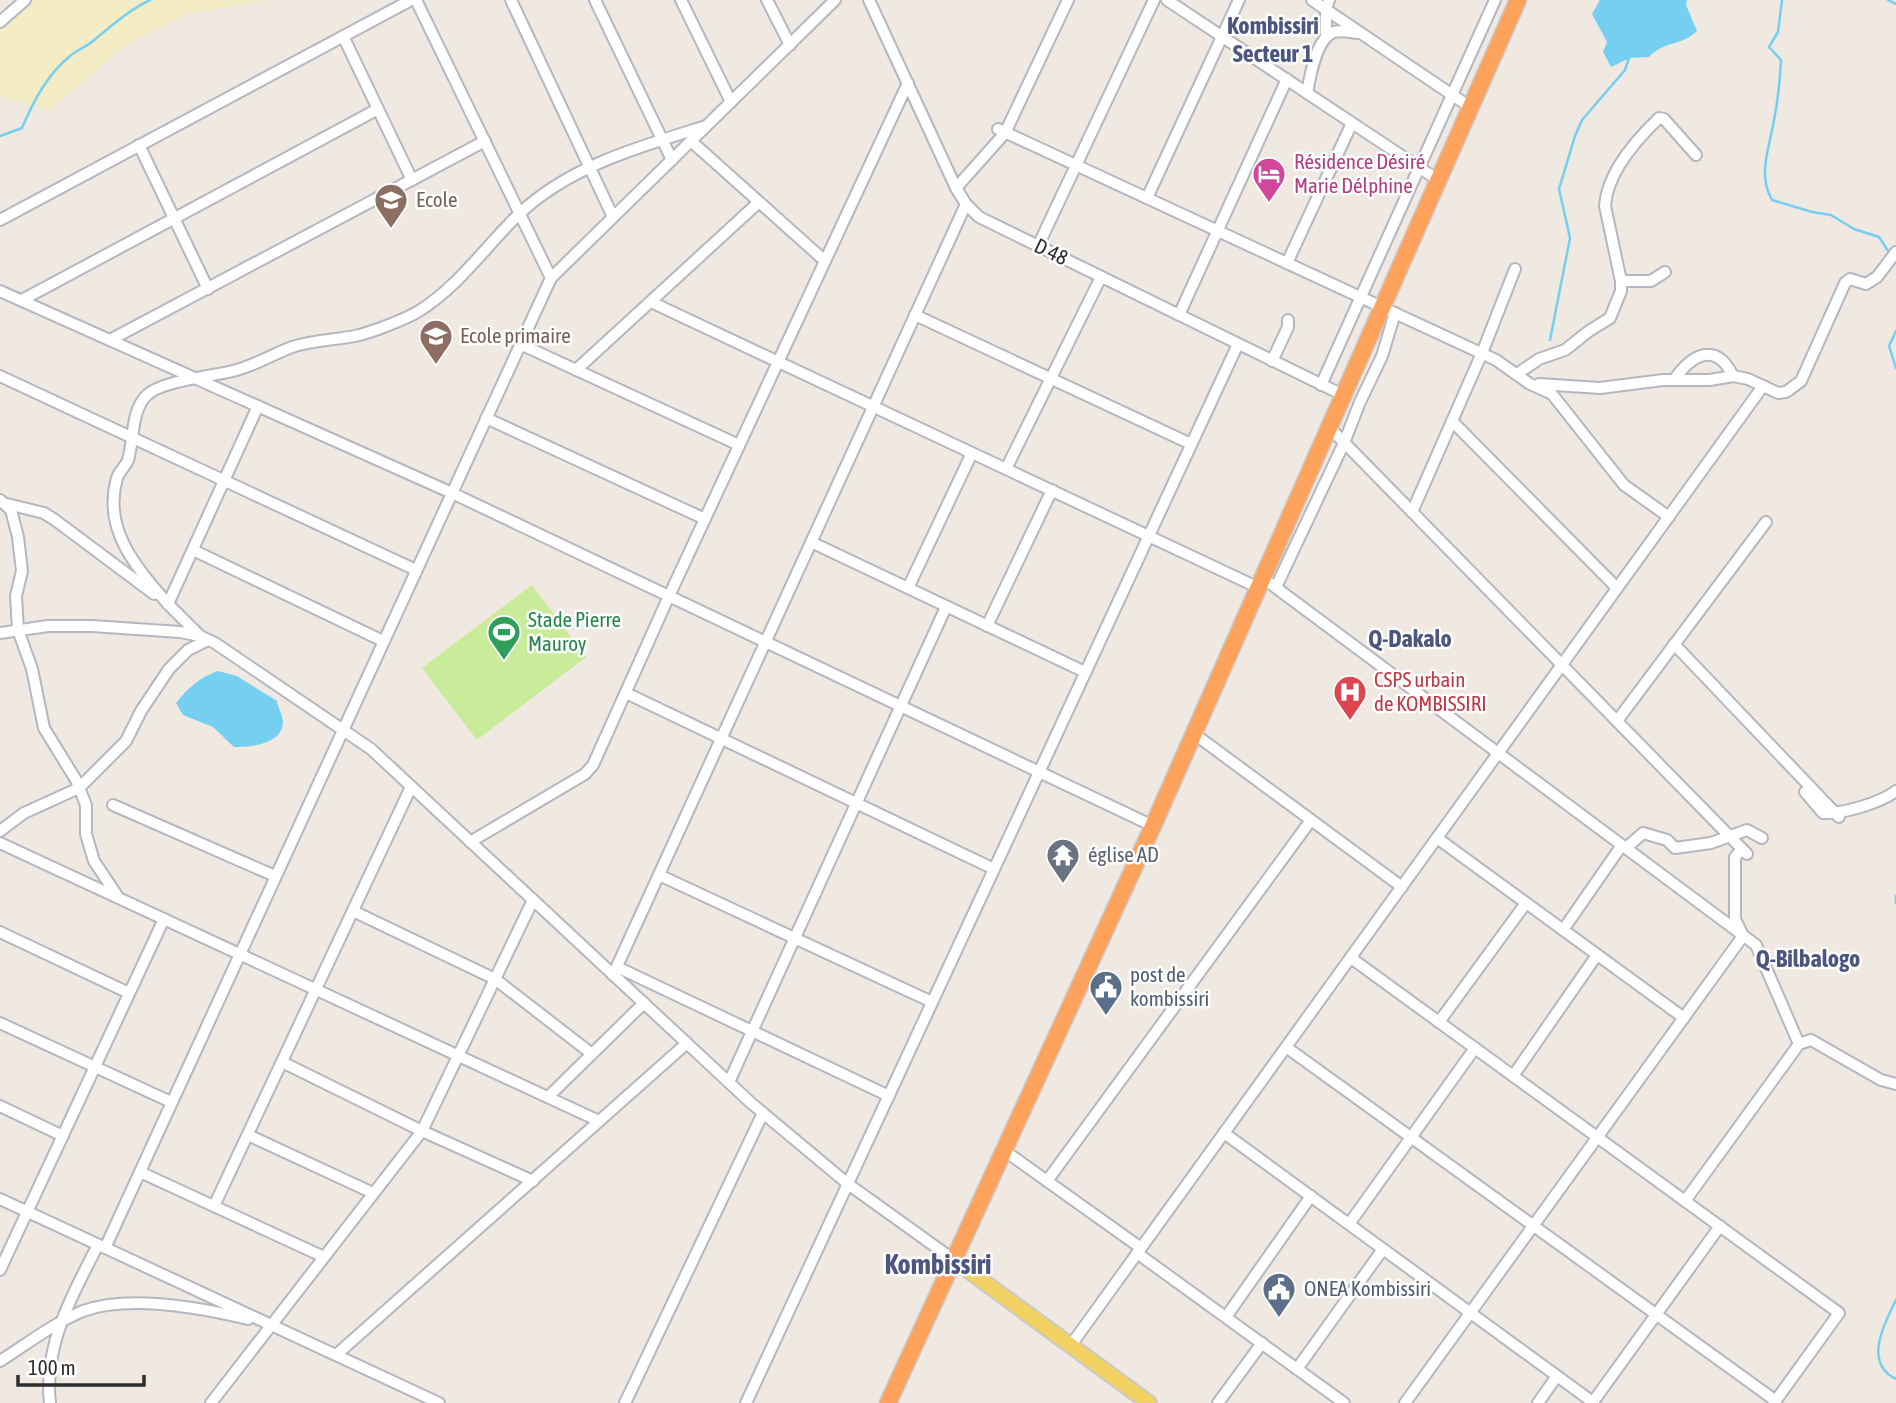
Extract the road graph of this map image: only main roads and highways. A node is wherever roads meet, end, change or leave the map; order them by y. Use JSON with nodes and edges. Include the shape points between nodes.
{"nodes":[{"id":1,"x":1518,"y":0,"type":"edge"},
{"id":2,"x":954,"y":1260,"type":"junction"},
{"id":3,"x":888,"y":1403,"type":"edge"},
{"id":4,"x":1149,"y":1403,"type":"edge"}],
"edges":[{"from":1,"to":2,"type":"highway","via":[[1438,180],[1389,310],[1343,395],[1266,584]]},
{"from":2,"to":3,"type":"highway"},
{"from":2,"to":4,"type":"main road"}]}
